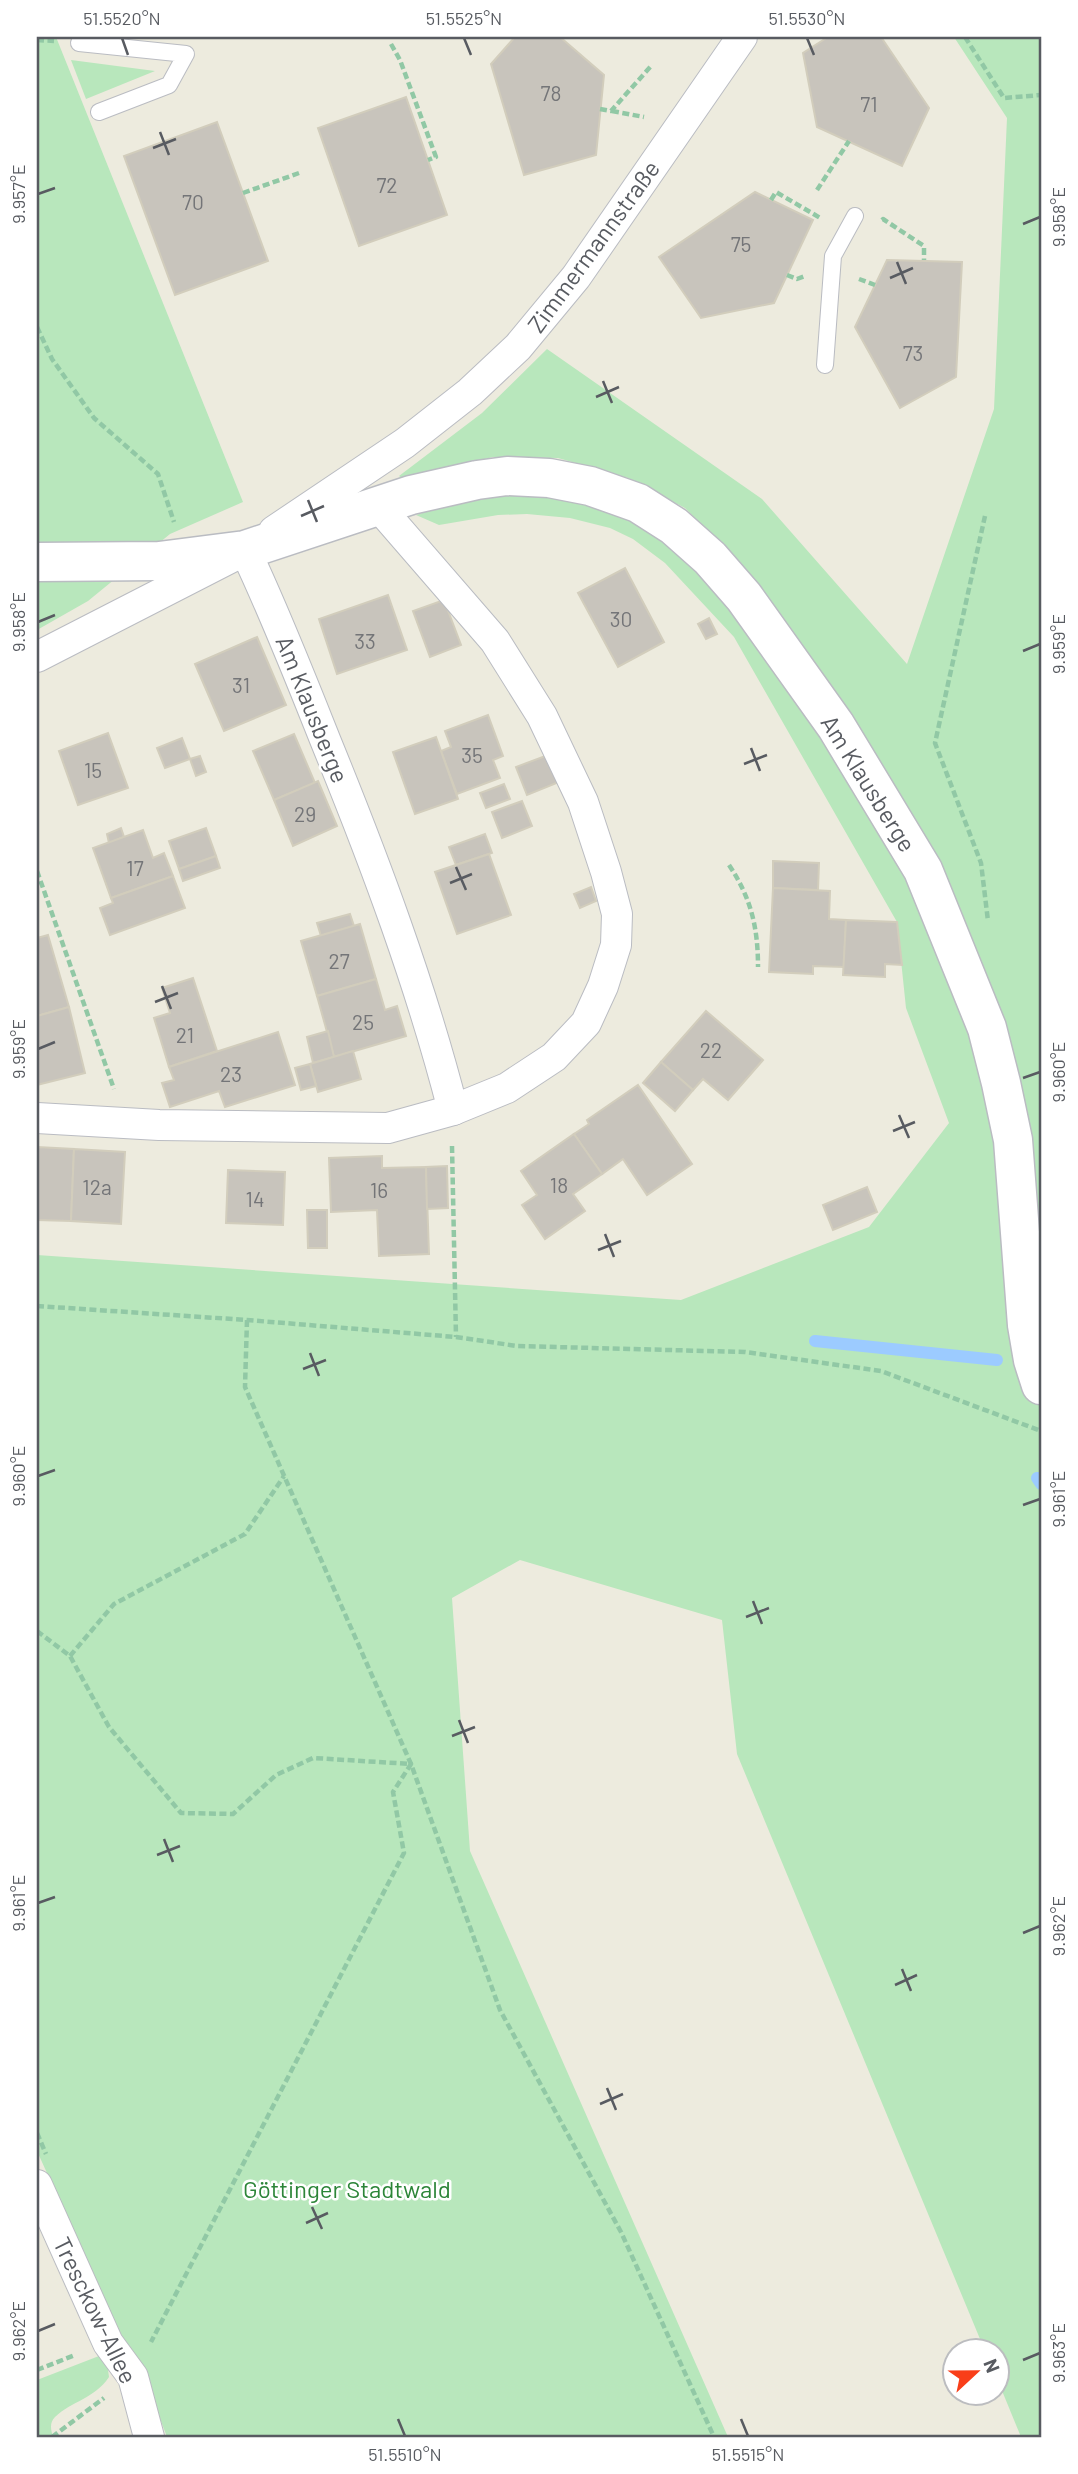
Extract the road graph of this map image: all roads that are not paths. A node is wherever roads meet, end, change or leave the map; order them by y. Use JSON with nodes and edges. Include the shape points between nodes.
{"nodes":[{"id":1,"x":742,"y":37,"type":"edge"},
{"id":2,"x":79,"y":43,"type":"dead end"},
{"id":3,"x":99,"y":112,"type":"dead end"},
{"id":4,"x":855,"y":216,"type":"dead end"},
{"id":5,"x":825,"y":365,"type":"dead end"},
{"id":6,"x":378,"y":506,"type":"junction"},
{"id":7,"x":246,"y":550,"type":"junction"},
{"id":8,"x":37,"y":562,"type":"edge"},
{"id":9,"x":37,"y":657,"type":"edge"},
{"id":10,"x":453,"y":1110,"type":"junction"},
{"id":11,"x":37,"y":1118,"type":"edge"},
{"id":12,"x":1041,"y":1385,"type":"edge"},
{"id":13,"x":37,"y":2185,"type":"edge"},
{"id":14,"x":149,"y":2437,"type":"edge"}],
"edges":[{"from":1,"to":7,"type":"street","name":"Zimmermannstraße","via":[[576,277],[518,347],[405,443]]},
{"from":2,"to":3,"type":"lane","via":[[186,54],[169,85]]},
{"from":4,"to":5,"type":"lane","via":[[833,256]]},
{"from":6,"to":7,"type":"street","name":"Am Klausberge"},
{"from":6,"to":10,"type":"street","via":[[495,641],[542,716],[583,802],[617,914],[616,945],[586,1023],[554,1057],[507,1088]]},
{"from":6,"to":12,"type":"street","name":"Am Klausberge","via":[[451,485],[508,476],[590,486],[638,503],[674,526],[744,597],[836,726],[923,870],[987,1028],[1013,1140],[1027,1325]]},
{"from":7,"to":8,"type":"street","via":[[127,563]]},
{"from":7,"to":9,"type":"street","name":"Am Klausberge"},
{"from":7,"to":10,"type":"street","name":"Am Klausberge","via":[[359,822],[433,1031]]},
{"from":10,"to":11,"type":"street","via":[[388,1128]]},
{"from":13,"to":14,"type":"street","name":"Tresckow-Allee","via":[[108,2343],[133,2377]]}]}
